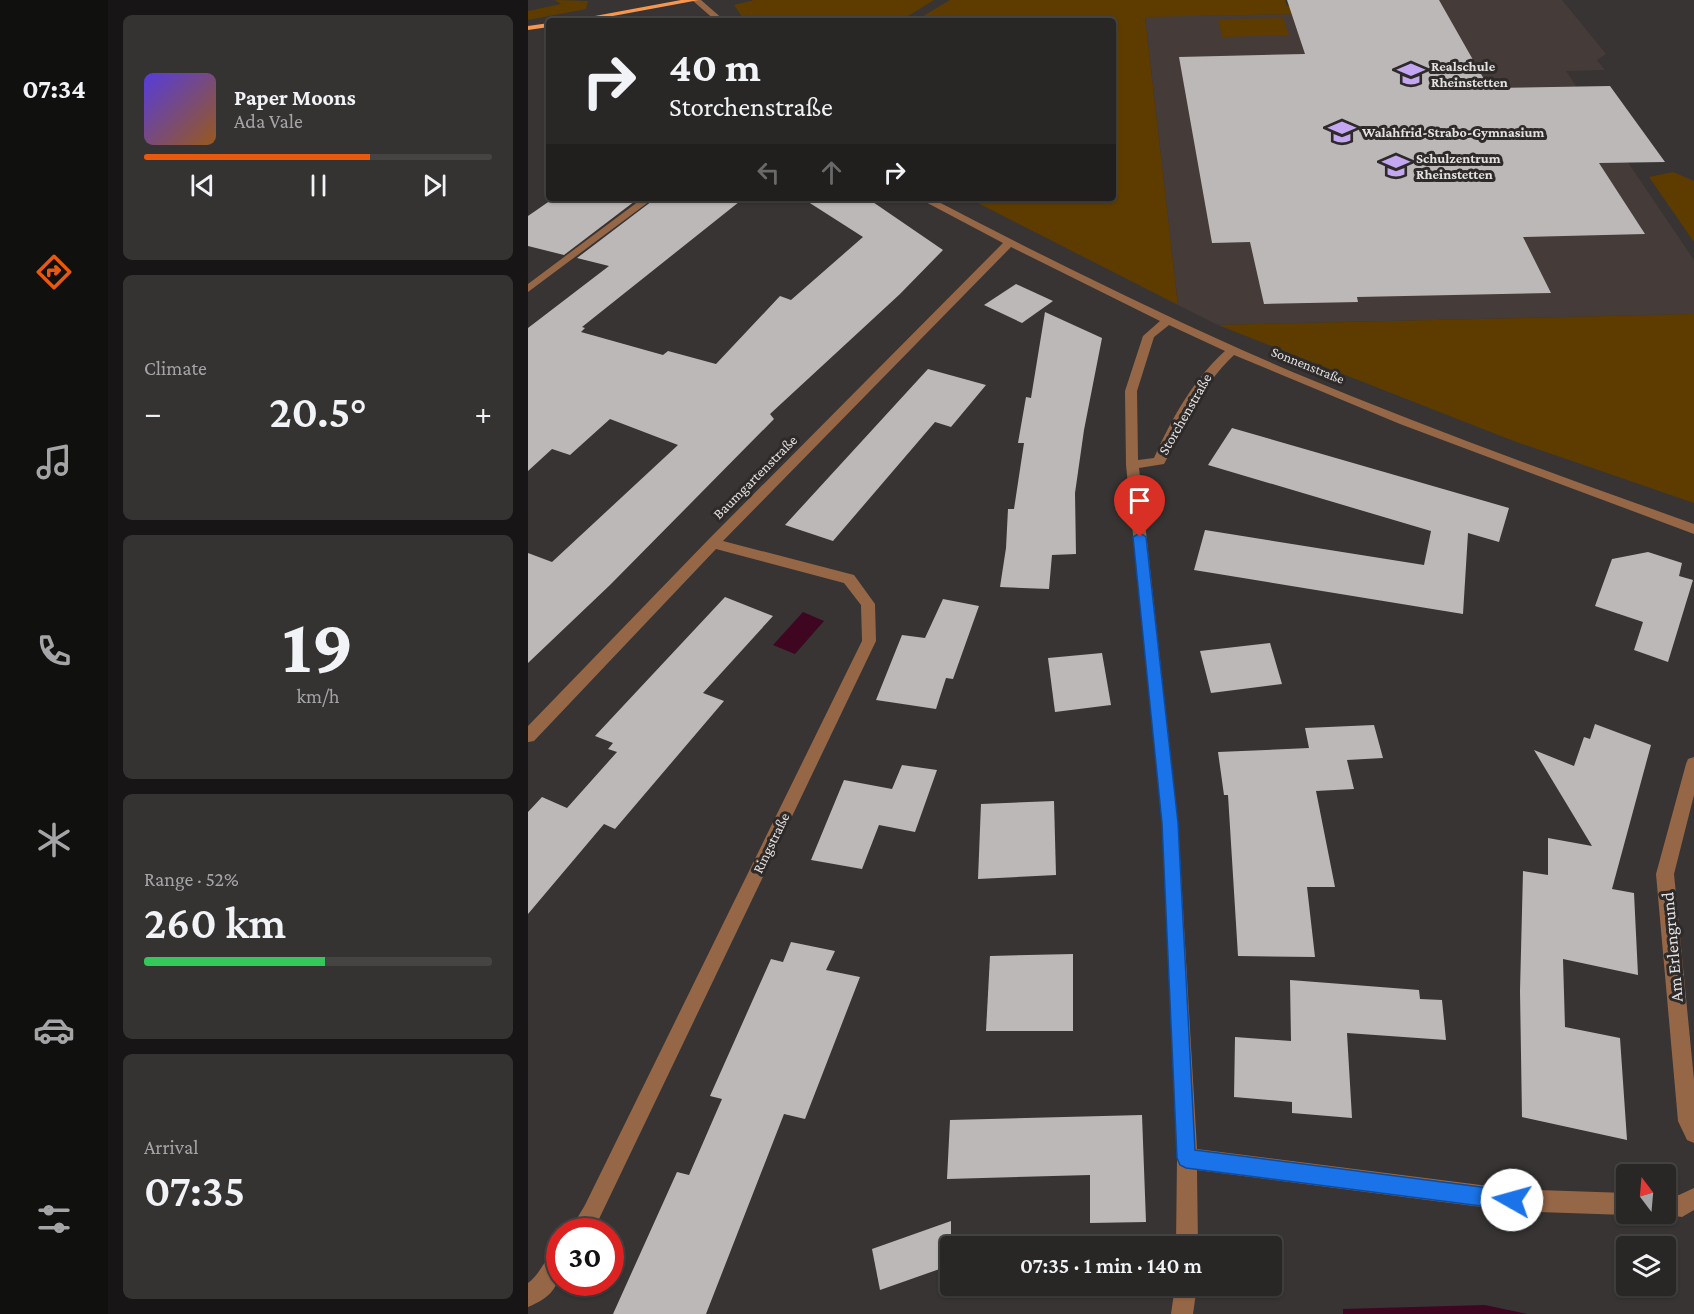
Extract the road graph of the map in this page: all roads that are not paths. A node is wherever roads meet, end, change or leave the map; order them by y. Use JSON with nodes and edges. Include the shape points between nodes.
{"nodes":[{"id":1,"x":695,"y":0,"type":"edge"},
{"id":2,"x":590,"y":18,"type":"edge"},
{"id":3,"x":717,"y":18,"type":"edge"},
{"id":4,"x":546,"y":25,"type":"edge"},
{"id":5,"x":528,"y":28,"type":"edge"},
{"id":6,"x":645,"y":201,"type":"edge"},
{"id":7,"x":929,"y":201,"type":"edge"},
{"id":8,"x":1009,"y":243,"type":"junction"},
{"id":9,"x":528,"y":289,"type":"edge"},
{"id":10,"x":1167,"y":321,"type":"junction"},
{"id":11,"x":1232,"y":350,"type":"junction"},
{"id":12,"x":1132,"y":465,"type":"junction"},
{"id":13,"x":1694,"y":529,"type":"edge"},
{"id":14,"x":713,"y":543,"type":"junction"},
{"id":15,"x":528,"y":736,"type":"edge"},
{"id":16,"x":1694,"y":764,"type":"edge"},
{"id":17,"x":1694,"y":1133,"type":"edge"},
{"id":18,"x":1186,"y":1158,"type":"junction"},
{"id":19,"x":1694,"y":1198,"type":"edge"},
{"id":20,"x":1616,"y":1204,"type":"edge"},
{"id":21,"x":1676,"y":1206,"type":"edge"},
{"id":22,"x":587,"y":1218,"type":"edge"},
{"id":23,"x":1187,"y":1236,"type":"edge"},
{"id":24,"x":546,"y":1280,"type":"edge"},
{"id":25,"x":528,"y":1296,"type":"edge"},
{"id":26,"x":1185,"y":1296,"type":"edge"},
{"id":27,"x":1182,"y":1314,"type":"edge"}],
"edges":[{"from":1,"to":2,"type":"main road"},
{"from":1,"to":3,"type":"street"},
{"from":4,"to":5,"type":"main road"},
{"from":6,"to":9,"type":"street"},
{"from":7,"to":8,"type":"street","name":"Sonnenstraße"},
{"from":8,"to":10,"type":"street","name":"Sonnenstraße"},
{"from":8,"to":14,"type":"street","name":"Baumgartenstraße"},
{"from":10,"to":11,"type":"street","name":"Sonnenstraße"},
{"from":10,"to":12,"type":"street","via":[[1149,336],[1131,391]]},
{"from":11,"to":12,"type":"street","name":"Storchenstraße","via":[[1213,366],[1159,461]]},
{"from":11,"to":13,"type":"street","name":"Sonnenstraße","via":[[1487,455]]},
{"from":12,"to":18,"type":"street","via":[[1170,823]]},
{"from":14,"to":15,"type":"street","name":"Baumgartenstraße"},
{"from":14,"to":22,"type":"street","name":"Ringstraße","via":[[849,579],[868,604],[869,641]]},
{"from":16,"to":17,"type":"street","name":"Am Erlengrund","via":[[1665,874],[1688,1121]]},
{"from":18,"to":20,"type":"street","via":[[1512,1200]]},
{"from":18,"to":23,"type":"street"},
{"from":19,"to":21,"type":"street"},
{"from":24,"to":25,"type":"street"},
{"from":26,"to":27,"type":"street"}]}
